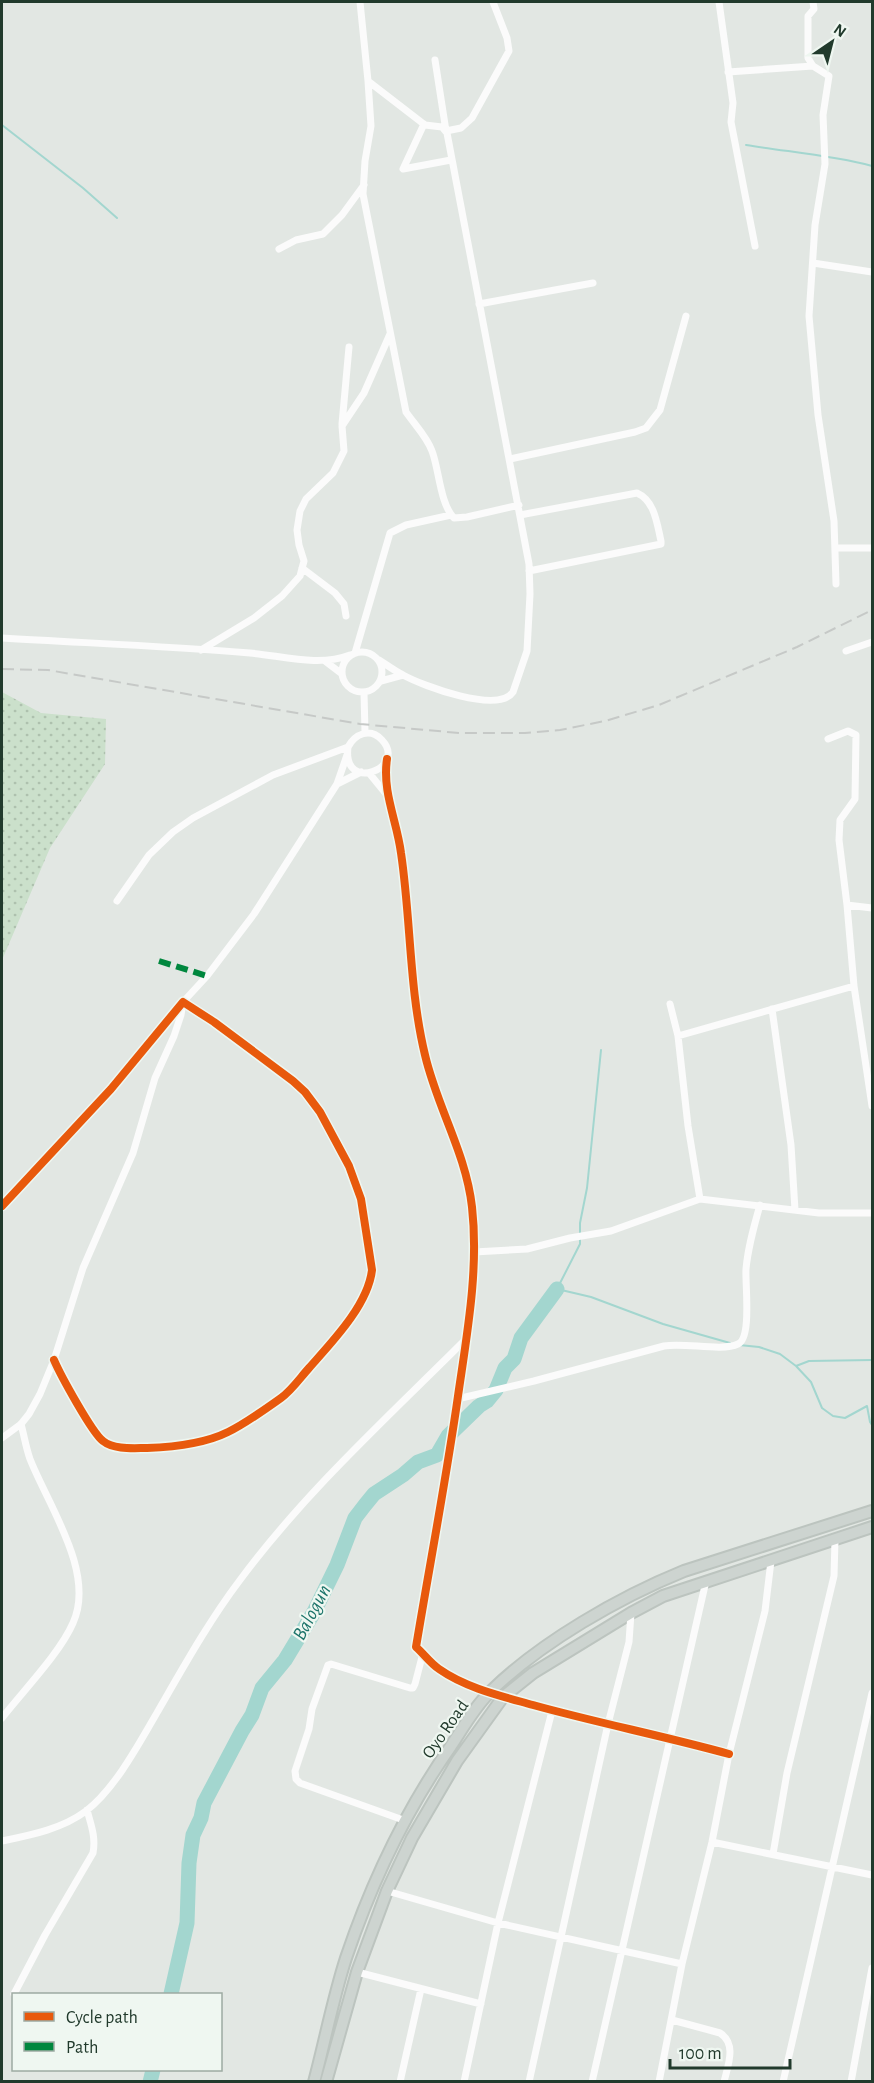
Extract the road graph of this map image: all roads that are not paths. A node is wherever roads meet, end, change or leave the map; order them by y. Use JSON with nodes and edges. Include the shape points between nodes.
{"nodes":[{"id":1,"x":360,"y":2,"type":"edge"},
{"id":2,"x":493,"y":2,"type":"edge"},
{"id":3,"x":719,"y":2,"type":"edge"},
{"id":4,"x":813,"y":2,"type":"edge"},
{"id":5,"x":435,"y":60,"type":"dead end"},
{"id":6,"x":813,"y":66,"type":"junction"},
{"id":7,"x":728,"y":72,"type":"junction"},
{"id":8,"x":368,"y":81,"type":"junction"},
{"id":9,"x":423,"y":124,"type":"junction"},
{"id":10,"x":446,"y":131,"type":"junction"},
{"id":11,"x":452,"y":160,"type":"junction"},
{"id":12,"x":364,"y":185,"type":"junction"},
{"id":13,"x":754,"y":246,"type":"dead end"},
{"id":14,"x":279,"y":249,"type":"dead end"},
{"id":15,"x":813,"y":263,"type":"junction"},
{"id":16,"x":873,"y":272,"type":"edge"},
{"id":17,"x":593,"y":283,"type":"dead end"},
{"id":18,"x":478,"y":304,"type":"junction"},
{"id":19,"x":686,"y":315,"type":"dead end"},
{"id":20,"x":390,"y":334,"type":"junction"},
{"id":21,"x":349,"y":347,"type":"dead end"},
{"id":22,"x":342,"y":426,"type":"junction"},
{"id":23,"x":510,"y":459,"type":"junction"},
{"id":24,"x":519,"y":505,"type":"junction"},
{"id":25,"x":451,"y":515,"type":"junction"},
{"id":26,"x":520,"y":515,"type":"junction"},
{"id":27,"x":835,"y":548,"type":"junction"},
{"id":28,"x":873,"y":548,"type":"edge"},
{"id":29,"x":302,"y":568,"type":"junction"},
{"id":30,"x":529,"y":571,"type":"junction"},
{"id":31,"x":836,"y":584,"type":"dead end"},
{"id":32,"x":346,"y":616,"type":"dead end"},
{"id":33,"x":2,"y":638,"type":"edge"},
{"id":34,"x":873,"y":642,"type":"edge"},
{"id":35,"x":201,"y":650,"type":"junction"},
{"id":36,"x":846,"y":651,"type":"dead end"},
{"id":37,"x":353,"y":654,"type":"junction"},
{"id":38,"x":379,"y":660,"type":"junction"},
{"id":39,"x":325,"y":661,"type":"junction"},
{"id":40,"x":342,"y":674,"type":"junction"},
{"id":41,"x":403,"y":675,"type":"junction"},
{"id":42,"x":381,"y":681,"type":"junction"},
{"id":43,"x":364,"y":692,"type":"junction"},
{"id":44,"x":365,"y":733,"type":"junction"},
{"id":45,"x":828,"y":739,"type":"dead end"},
{"id":46,"x":347,"y":751,"type":"junction"},
{"id":47,"x":387,"y":759,"type":"junction"},
{"id":48,"x":365,"y":773,"type":"junction"},
{"id":49,"x":337,"y":784,"type":"junction"},
{"id":50,"x":387,"y":795,"type":"junction"},
{"id":51,"x":117,"y":901,"type":"dead end"},
{"id":52,"x":847,"y":905,"type":"junction"},
{"id":53,"x":873,"y":908,"type":"edge"},
{"id":54,"x":854,"y":986,"type":"junction"},
{"id":55,"x":183,"y":1002,"type":"junction"},
{"id":56,"x":670,"y":1004,"type":"dead end"},
{"id":57,"x":772,"y":1009,"type":"junction"},
{"id":58,"x":678,"y":1036,"type":"junction"},
{"id":59,"x":873,"y":1106,"type":"edge"},
{"id":60,"x":700,"y":1199,"type":"junction"},
{"id":61,"x":760,"y":1205,"type":"junction"},
{"id":62,"x":2,"y":1206,"type":"edge"},
{"id":63,"x":795,"y":1210,"type":"junction"},
{"id":64,"x":873,"y":1213,"type":"edge"},
{"id":65,"x":474,"y":1252,"type":"junction"},
{"id":66,"x":467,"y":1338,"type":"junction"},
{"id":67,"x":54,"y":1360,"type":"junction"},
{"id":68,"x":458,"y":1399,"type":"junction"},
{"id":69,"x":21,"y":1424,"type":"junction"},
{"id":70,"x":2,"y":1438,"type":"edge"},
{"id":71,"x":873,"y":1511,"type":"edge"},
{"id":72,"x":873,"y":1527,"type":"edge"},
{"id":73,"x":836,"y":1540,"type":"junction"},
{"id":74,"x":771,"y":1561,"type":"junction"},
{"id":75,"x":706,"y":1581,"type":"junction"},
{"id":76,"x":631,"y":1613,"type":"junction"},
{"id":77,"x":423,"y":1653,"type":"junction"},
{"id":78,"x":489,"y":1692,"type":"junction"},
{"id":79,"x":873,"y":1694,"type":"edge"},
{"id":80,"x":503,"y":1697,"type":"junction"},
{"id":81,"x":552,"y":1711,"type":"junction"},
{"id":82,"x":2,"y":1718,"type":"edge"},
{"id":83,"x":608,"y":1724,"type":"junction"},
{"id":84,"x":670,"y":1737,"type":"junction"},
{"id":85,"x":729,"y":1754,"type":"junction"},
{"id":86,"x":87,"y":1810,"type":"junction"},
{"id":87,"x":406,"y":1821,"type":"junction"},
{"id":88,"x":2,"y":1841,"type":"edge"},
{"id":89,"x":712,"y":1842,"type":"junction"},
{"id":90,"x":773,"y":1854,"type":"junction"},
{"id":91,"x":833,"y":1866,"type":"junction"},
{"id":92,"x":873,"y":1875,"type":"edge"},
{"id":93,"x":387,"y":1891,"type":"junction"},
{"id":94,"x":498,"y":1923,"type":"junction"},
{"id":95,"x":560,"y":1938,"type":"junction"},
{"id":96,"x":622,"y":1952,"type":"junction"},
{"id":97,"x":682,"y":1964,"type":"junction"},
{"id":98,"x":873,"y":1968,"type":"edge"},
{"id":99,"x":357,"y":1972,"type":"junction"},
{"id":100,"x":421,"y":1989,"type":"junction"},
{"id":101,"x":16,"y":1993,"type":"edge"},
{"id":102,"x":869,"y":2000,"type":"edge"},
{"id":103,"x":482,"y":2004,"type":"junction"},
{"id":104,"x":672,"y":2020,"type":"junction"},
{"id":105,"x":314,"y":2082,"type":"edge"},
{"id":106,"x":326,"y":2082,"type":"edge"},
{"id":107,"x":400,"y":2082,"type":"edge"},
{"id":108,"x":464,"y":2082,"type":"edge"},
{"id":109,"x":529,"y":2082,"type":"edge"},
{"id":110,"x":592,"y":2082,"type":"edge"},
{"id":111,"x":659,"y":2082,"type":"edge"},
{"id":112,"x":724,"y":2082,"type":"edge"},
{"id":113,"x":783,"y":2082,"type":"edge"},
{"id":114,"x":851,"y":2082,"type":"edge"}],
"edges":[{"from":1,"to":8,"type":"street"},
{"from":2,"to":10,"type":"street","via":[[509,51],[472,118],[461,128]]},
{"from":3,"to":7,"type":"street"},
{"from":4,"to":6,"type":"street","via":[[814,9],[808,16],[808,58]]},
{"from":5,"to":10,"type":"street"},
{"from":6,"to":7,"type":"street"},
{"from":6,"to":15,"type":"street","via":[[829,76],[823,115],[825,164]]},
{"from":7,"to":13,"type":"street","via":[[732,122]]},
{"from":8,"to":9,"type":"street"},
{"from":8,"to":12,"type":"street","via":[[370,126]]},
{"from":9,"to":10,"type":"street"},
{"from":9,"to":11,"type":"street","via":[[403,169]]},
{"from":10,"to":11,"type":"street"},
{"from":11,"to":18,"type":"street"},
{"from":12,"to":14,"type":"street","via":[[323,234],[296,240]]},
{"from":12,"to":20,"type":"street"},
{"from":15,"to":16,"type":"street"},
{"from":15,"to":27,"type":"street","via":[[811,344]]},
{"from":17,"to":18,"type":"street"},
{"from":18,"to":23,"type":"street"},
{"from":19,"to":23,"type":"street","via":[[660,410],[646,428]]},
{"from":20,"to":22,"type":"street","via":[[364,393]]},
{"from":20,"to":25,"type":"street","via":[[406,412],[433,453]]},
{"from":21,"to":22,"type":"street"},
{"from":22,"to":29,"type":"street","via":[[344,451],[333,473],[306,499],[300,511],[297,530]]},
{"from":23,"to":24,"type":"street"},
{"from":24,"to":25,"type":"street","via":[[467,517]]},
{"from":24,"to":26,"type":"street"},
{"from":25,"to":37,"type":"street","via":[[406,525],[390,533]]},
{"from":26,"to":30,"type":"street"},
{"from":26,"to":30,"type":"street","via":[[637,493],[650,504],[661,541]]},
{"from":27,"to":28,"type":"street"},
{"from":27,"to":31,"type":"street"},
{"from":29,"to":32,"type":"street","via":[[335,593],[344,603]]},
{"from":29,"to":35,"type":"street","via":[[300,576],[282,596]]},
{"from":30,"to":41,"type":"street","via":[[527,651],[509,697],[494,702],[481,700],[426,686]]},
{"from":33,"to":35,"type":"street"},
{"from":34,"to":36,"type":"street"},
{"from":35,"to":39,"type":"street"},
{"from":37,"to":38,"type":"street","via":[[366,652]]},
{"from":37,"to":39,"type":"street"},
{"from":37,"to":40,"type":"street","via":[[344,663]]},
{"from":38,"to":41,"type":"street"},
{"from":38,"to":42,"type":"street","via":[[383,670]]},
{"from":39,"to":40,"type":"street"},
{"from":40,"to":43,"type":"street","via":[[349,688]]},
{"from":41,"to":42,"type":"street"},
{"from":42,"to":43,"type":"street"},
{"from":43,"to":44,"type":"street"},
{"from":44,"to":46,"type":"street","via":[[351,740]]},
{"from":44,"to":47,"type":"street","via":[[380,738]]},
{"from":45,"to":52,"type":"street","via":[[848,731],[856,735],[855,799],[840,820]]},
{"from":46,"to":48,"type":"street","via":[[349,762]]},
{"from":46,"to":49,"type":"street"},
{"from":46,"to":51,"type":"street","via":[[273,775],[194,818],[149,855]]},
{"from":47,"to":48,"type":"street","via":[[376,771]]},
{"from":47,"to":50,"type":"street"},
{"from":48,"to":49,"type":"street"},
{"from":48,"to":50,"type":"street"},
{"from":49,"to":55,"type":"street","via":[[254,914]]},
{"from":50,"to":65,"type":"street","via":[[406,891],[416,1011],[425,1058],[468,1182]]},
{"from":52,"to":53,"type":"street"},
{"from":52,"to":54,"type":"street"},
{"from":54,"to":57,"type":"street"},
{"from":54,"to":59,"type":"street"},
{"from":55,"to":62,"type":"street","via":[[111,1089]]},
{"from":55,"to":67,"type":"street","via":[[133,1153],[83,1268]]},
{"from":55,"to":67,"type":"street","via":[[293,1081],[320,1112],[349,1166],[361,1199],[372,1264],[371,1281],[336,1338],[288,1392],[216,1437],[156,1447],[114,1446],[103,1441]]},
{"from":56,"to":58,"type":"street"},
{"from":57,"to":58,"type":"street"},
{"from":57,"to":63,"type":"street","via":[[791,1145]]},
{"from":58,"to":60,"type":"street"},
{"from":60,"to":61,"type":"street"},
{"from":60,"to":65,"type":"street","via":[[611,1231],[527,1249]]},
{"from":61,"to":63,"type":"street"},
{"from":61,"to":68,"type":"street","via":[[746,1268],[744,1339],[738,1344],[664,1346]]},
{"from":63,"to":64,"type":"street"},
{"from":65,"to":66,"type":"street"},
{"from":66,"to":68,"type":"street"},
{"from":66,"to":86,"type":"street","via":[[289,1517],[202,1635],[130,1759]]},
{"from":67,"to":69,"type":"street","via":[[40,1394]]},
{"from":68,"to":77,"type":"street","via":[[416,1647]]},
{"from":69,"to":70,"type":"street"},
{"from":69,"to":82,"type":"street","via":[[29,1457],[70,1546],[79,1598],[74,1622],[62,1643]]},
{"from":71,"to":78,"type":"main road","name":"Oyo Road","via":[[656,1582],[553,1642]]},
{"from":72,"to":73,"type":"main road","name":"Oyo Road"},
{"from":73,"to":74,"type":"main road","name":"Oyo Road"},
{"from":73,"to":90,"type":"street","via":[[834,1576],[787,1773]]},
{"from":74,"to":75,"type":"main road","name":"Oyo Road"},
{"from":74,"to":85,"type":"street","via":[[765,1611]]},
{"from":75,"to":76,"type":"main road","name":"Oyo Road","via":[[663,1596]]},
{"from":75,"to":84,"type":"street"},
{"from":76,"to":80,"type":"main road","name":"Oyo Road","via":[[533,1673]]},
{"from":76,"to":83,"type":"street","via":[[629,1642]]},
{"from":77,"to":78,"type":"street","via":[[437,1668]]},
{"from":77,"to":87,"type":"street","via":[[413,1688],[328,1665],[295,1771],[300,1783]]},
{"from":78,"to":80,"type":"street"},
{"from":78,"to":87,"type":"main road","name":"Oyo Road"},
{"from":79,"to":91,"type":"street"},
{"from":80,"to":81,"type":"street"},
{"from":80,"to":93,"type":"main road","name":"Oyo Road","via":[[457,1761],[412,1838]]},
{"from":81,"to":83,"type":"street"},
{"from":81,"to":94,"type":"street"},
{"from":83,"to":84,"type":"street"},
{"from":83,"to":95,"type":"street"},
{"from":84,"to":85,"type":"street"},
{"from":84,"to":96,"type":"street"},
{"from":85,"to":89,"type":"street"},
{"from":86,"to":88,"type":"street","via":[[59,1826]]},
{"from":86,"to":101,"type":"street","via":[[95,1843],[93,1853]]},
{"from":87,"to":105,"type":"main road","name":"Oyo Road","via":[[374,1884],[346,1958]]},
{"from":89,"to":90,"type":"street"},
{"from":89,"to":97,"type":"street"},
{"from":90,"to":91,"type":"street"},
{"from":91,"to":92,"type":"street"},
{"from":91,"to":113,"type":"street"},
{"from":93,"to":94,"type":"street"},
{"from":93,"to":99,"type":"main road","name":"Oyo Road"},
{"from":94,"to":95,"type":"street"},
{"from":94,"to":103,"type":"street"},
{"from":95,"to":96,"type":"street"},
{"from":95,"to":109,"type":"street"},
{"from":96,"to":97,"type":"street"},
{"from":96,"to":110,"type":"street"},
{"from":97,"to":104,"type":"street"},
{"from":98,"to":102,"type":"street"},
{"from":99,"to":100,"type":"street"},
{"from":99,"to":106,"type":"main road","name":"Oyo Road"},
{"from":100,"to":103,"type":"street"},
{"from":100,"to":107,"type":"street"},
{"from":102,"to":114,"type":"street"},
{"from":103,"to":108,"type":"street"},
{"from":104,"to":111,"type":"street"},
{"from":104,"to":112,"type":"street","via":[[726,2037],[730,2043]]}]}
